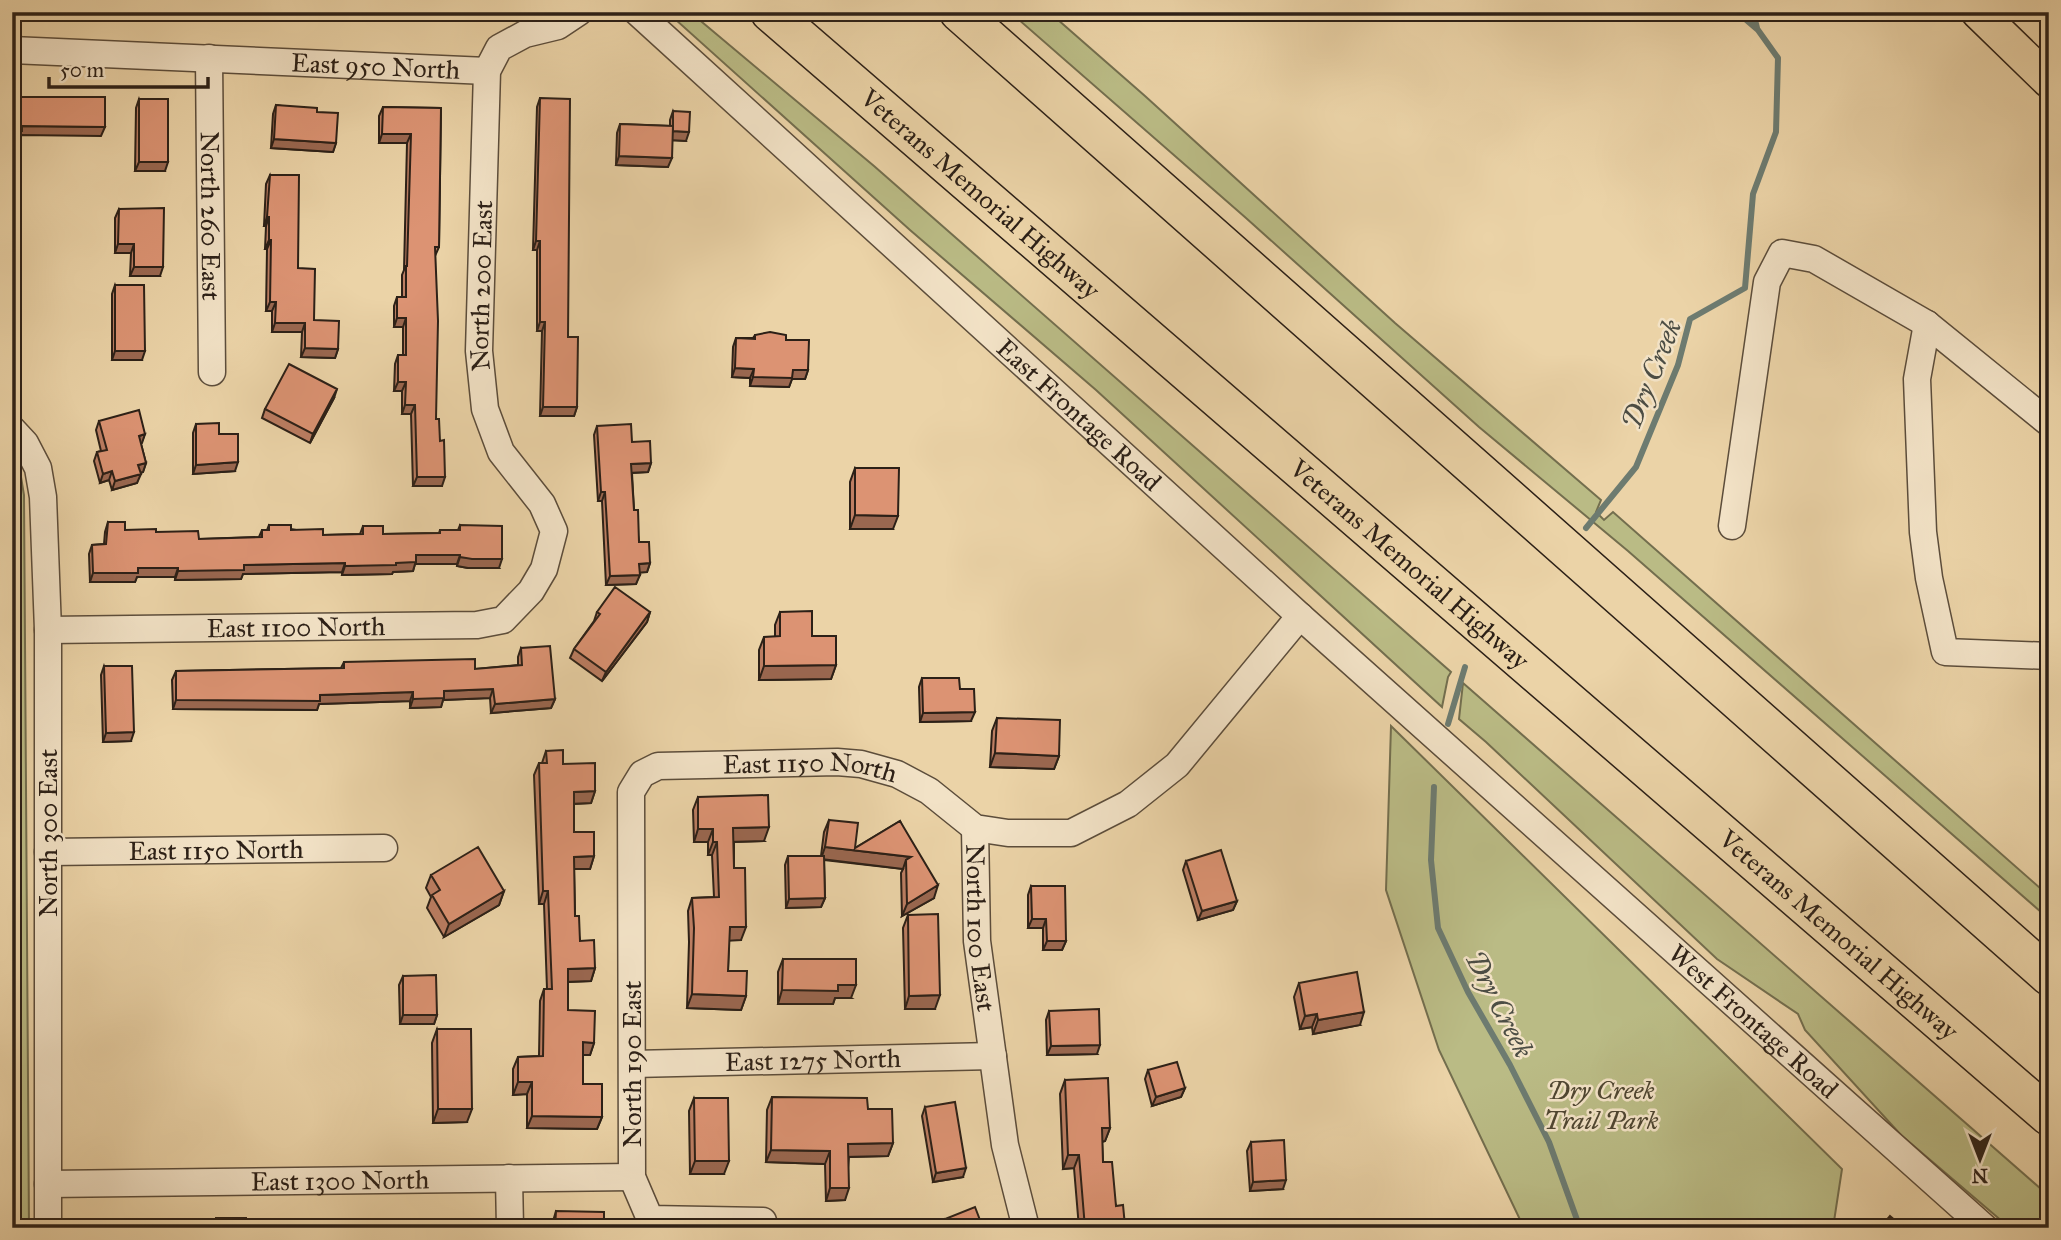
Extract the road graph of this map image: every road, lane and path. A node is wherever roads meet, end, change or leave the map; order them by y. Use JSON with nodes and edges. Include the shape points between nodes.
{"nodes":[{"id":1,"x":579,"y":12,"type":"edge"},
{"id":2,"x":637,"y":12,"type":"edge"},
{"id":3,"x":959,"y":12,"type":"edge"},
{"id":4,"x":1978,"y":12,"type":"edge"},
{"id":5,"x":781,"y":22,"type":"edge"},
{"id":6,"x":12,"y":50,"type":"edge"},
{"id":7,"x":209,"y":58,"type":"junction"},
{"id":8,"x":486,"y":71,"type":"junction"},
{"id":9,"x":2049,"y":81,"type":"edge"},
{"id":10,"x":1927,"y":324,"type":"junction"},
{"id":11,"x":212,"y":372,"type":"dead end"},
{"id":12,"x":2049,"y":423,"type":"edge"},
{"id":13,"x":18,"y":436,"type":"edge"},
{"id":14,"x":1732,"y":526,"type":"dead end"},
{"id":15,"x":531,"y":591,"type":"joint"},
{"id":16,"x":1300,"y":616,"type":"junction"},
{"id":17,"x":48,"y":630,"type":"junction"},
{"id":18,"x":2049,"y":656,"type":"edge"},
{"id":19,"x":634,"y":786,"type":"joint"},
{"id":20,"x":1523,"y":816,"type":"joint"},
{"id":21,"x":975,"y":828,"type":"junction"},
{"id":22,"x":384,"y":848,"type":"dead end"},
{"id":23,"x":48,"y":852,"type":"junction"},
{"id":24,"x":2049,"y":976,"type":"edge"},
{"id":25,"x":993,"y":1056,"type":"junction"},
{"id":26,"x":633,"y":1063,"type":"junction"},
{"id":27,"x":2049,"y":1116,"type":"edge"},
{"id":28,"x":632,"y":1177,"type":"junction"},
{"id":29,"x":509,"y":1178,"type":"junction"},
{"id":30,"x":48,"y":1184,"type":"junction"},
{"id":31,"x":48,"y":1228,"type":"edge"},
{"id":32,"x":510,"y":1228,"type":"edge"},
{"id":33,"x":763,"y":1228,"type":"edge"},
{"id":34,"x":1026,"y":1228,"type":"edge"},
{"id":35,"x":1985,"y":1228,"type":"edge"}],
"edges":[{"from":1,"to":8,"type":"street","via":[[558,26],[525,34],[499,48]]},
{"from":2,"to":16,"type":"street","name":"East Frontage Road"},
{"from":3,"to":24,"type":"highway"},
{"from":4,"to":9,"type":"main road"},
{"from":5,"to":27,"type":"highway","name":"Veterans Memorial Highway"},
{"from":6,"to":7,"type":"street","name":"East 950 North"},
{"from":7,"to":8,"type":"street","name":"East 950 North"},
{"from":7,"to":11,"type":"street","name":"North 260 East"},
{"from":8,"to":15,"type":"street","name":"North 200 East","via":[[479,351],[485,409],[501,453],[542,504],[554,531],[544,569]]},
{"from":10,"to":12,"type":"street"},
{"from":10,"to":14,"type":"street","via":[[1814,259],[1782,253],[1767,282]]},
{"from":10,"to":18,"type":"street","via":[[1917,379],[1923,532],[1945,652]]},
{"from":13,"to":17,"type":"street","name":"North 300 East","via":[[38,468],[43,497]]},
{"from":15,"to":17,"type":"street","name":"East 1100 North","via":[[503,620],[477,625]]},
{"from":16,"to":20,"type":"street","name":"East Frontage Road"},
{"from":16,"to":21,"type":"street","name":"North 100 East","via":[[1177,765],[1128,804],[1071,833],[1008,834]]},
{"from":17,"to":23,"type":"street","name":"North 300 East"},
{"from":19,"to":21,"type":"street","name":"East 1150 North","via":[[642,774],[658,766],[861,764],[897,774],[929,791]]},
{"from":19,"to":26,"type":"street","name":"North 190 East"},
{"from":20,"to":35,"type":"street","name":"West Frontage Road"},
{"from":21,"to":25,"type":"street","name":"North 100 East","via":[[977,940]]},
{"from":22,"to":23,"type":"street","name":"East 1150 North"},
{"from":23,"to":30,"type":"street","name":"North 300 East"},
{"from":25,"to":26,"type":"street","name":"East 1275 North"},
{"from":25,"to":34,"type":"street","name":"North 100 East","via":[[1005,1145]]},
{"from":26,"to":28,"type":"street","name":"North 190 East"},
{"from":28,"to":29,"type":"street","name":"East 1300 North"},
{"from":28,"to":33,"type":"street","name":"North 190 East","via":[[650,1219],[763,1221]]},
{"from":29,"to":30,"type":"street","name":"East 1300 North"},
{"from":29,"to":32,"type":"street"},
{"from":30,"to":31,"type":"street","name":"North 300 East"}]}
